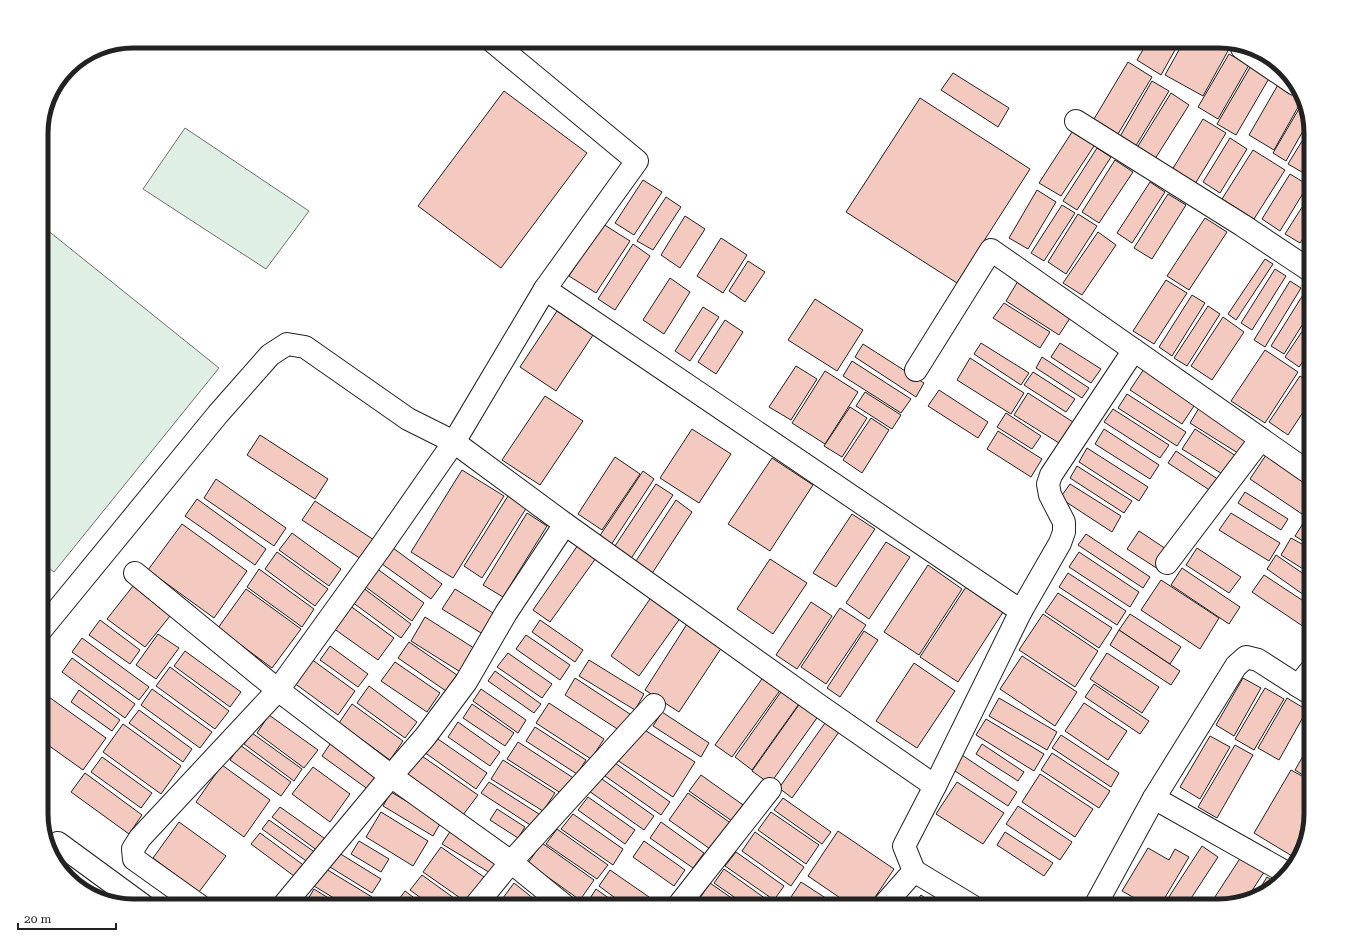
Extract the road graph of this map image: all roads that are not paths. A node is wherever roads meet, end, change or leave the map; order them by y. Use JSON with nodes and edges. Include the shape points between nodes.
{"nodes":[{"id":1,"x":500,"y":48,"type":"edge"},
{"id":2,"x":1253,"y":56,"type":"edge"},
{"id":3,"x":1279,"y":73,"type":"edge"},
{"id":4,"x":1076,"y":121,"type":"dead end"},
{"id":5,"x":1304,"y":266,"type":"edge"},
{"id":6,"x":545,"y":289,"type":"junction"},
{"id":7,"x":1134,"y":350,"type":"junction"},
{"id":8,"x":916,"y":370,"type":"dead end"},
{"id":9,"x":1261,"y":439,"type":"junction"},
{"id":10,"x":454,"y":442,"type":"junction"},
{"id":11,"x":1304,"y":469,"type":"edge"},
{"id":12,"x":565,"y":524,"type":"junction"},
{"id":13,"x":1167,"y":563,"type":"dead end"},
{"id":14,"x":135,"y":573,"type":"dead end"},
{"id":15,"x":1020,"y":611,"type":"junction"},
{"id":16,"x":48,"y":621,"type":"edge"},
{"id":17,"x":1304,"y":682,"type":"edge"},
{"id":18,"x":278,"y":690,"type":"junction"},
{"id":19,"x":654,"y":705,"type":"dead end"},
{"id":20,"x":391,"y":776,"type":"junction"},
{"id":21,"x":935,"y":786,"type":"junction"},
{"id":22,"x":770,"y":789,"type":"dead end"},
{"id":23,"x":1154,"y":798,"type":"junction"},
{"id":24,"x":55,"y":847,"type":"edge"},
{"id":25,"x":511,"y":862,"type":"junction"},
{"id":26,"x":1283,"y":870,"type":"edge"},
{"id":27,"x":914,"y":871,"type":"junction"},
{"id":28,"x":134,"y":899,"type":"edge"},
{"id":29,"x":190,"y":899,"type":"edge"},
{"id":30,"x":289,"y":899,"type":"edge"},
{"id":31,"x":481,"y":899,"type":"edge"},
{"id":32,"x":556,"y":899,"type":"edge"},
{"id":33,"x":684,"y":899,"type":"edge"},
{"id":34,"x":889,"y":899,"type":"edge"},
{"id":35,"x":960,"y":899,"type":"edge"},
{"id":36,"x":1099,"y":899,"type":"edge"}],
"edges":[{"from":1,"to":6,"type":"street","via":[[637,161]]},
{"from":2,"to":3,"type":"street"},
{"from":4,"to":5,"type":"street"},
{"from":6,"to":10,"type":"street"},
{"from":6,"to":15,"type":"street"},
{"from":7,"to":8,"type":"street","via":[[991,250]]},
{"from":7,"to":9,"type":"street"},
{"from":7,"to":15,"type":"street","via":[[1051,475],[1048,484],[1050,495],[1064,522],[1064,532]]},
{"from":9,"to":11,"type":"street"},
{"from":9,"to":13,"type":"street"},
{"from":10,"to":12,"type":"street"},
{"from":10,"to":16,"type":"street","via":[[408,419],[305,347],[288,344],[270,355],[218,414]]},
{"from":10,"to":18,"type":"street"},
{"from":12,"to":20,"type":"street","via":[[506,613],[466,682],[425,737]]},
{"from":12,"to":21,"type":"street"},
{"from":14,"to":18,"type":"street"},
{"from":15,"to":21,"type":"street"},
{"from":17,"to":23,"type":"street","via":[[1246,657],[1236,666]]},
{"from":18,"to":20,"type":"street"},
{"from":18,"to":29,"type":"street","via":[[140,838],[134,849],[134,859]]},
{"from":19,"to":25,"type":"street"},
{"from":20,"to":25,"type":"street"},
{"from":20,"to":30,"type":"street"},
{"from":21,"to":27,"type":"street","via":[[904,846]]},
{"from":22,"to":33,"type":"street"},
{"from":23,"to":26,"type":"street"},
{"from":23,"to":36,"type":"street"},
{"from":24,"to":28,"type":"street","via":[[58,843]]},
{"from":25,"to":31,"type":"street"},
{"from":25,"to":32,"type":"street"},
{"from":27,"to":34,"type":"street"},
{"from":27,"to":35,"type":"street"}]}
